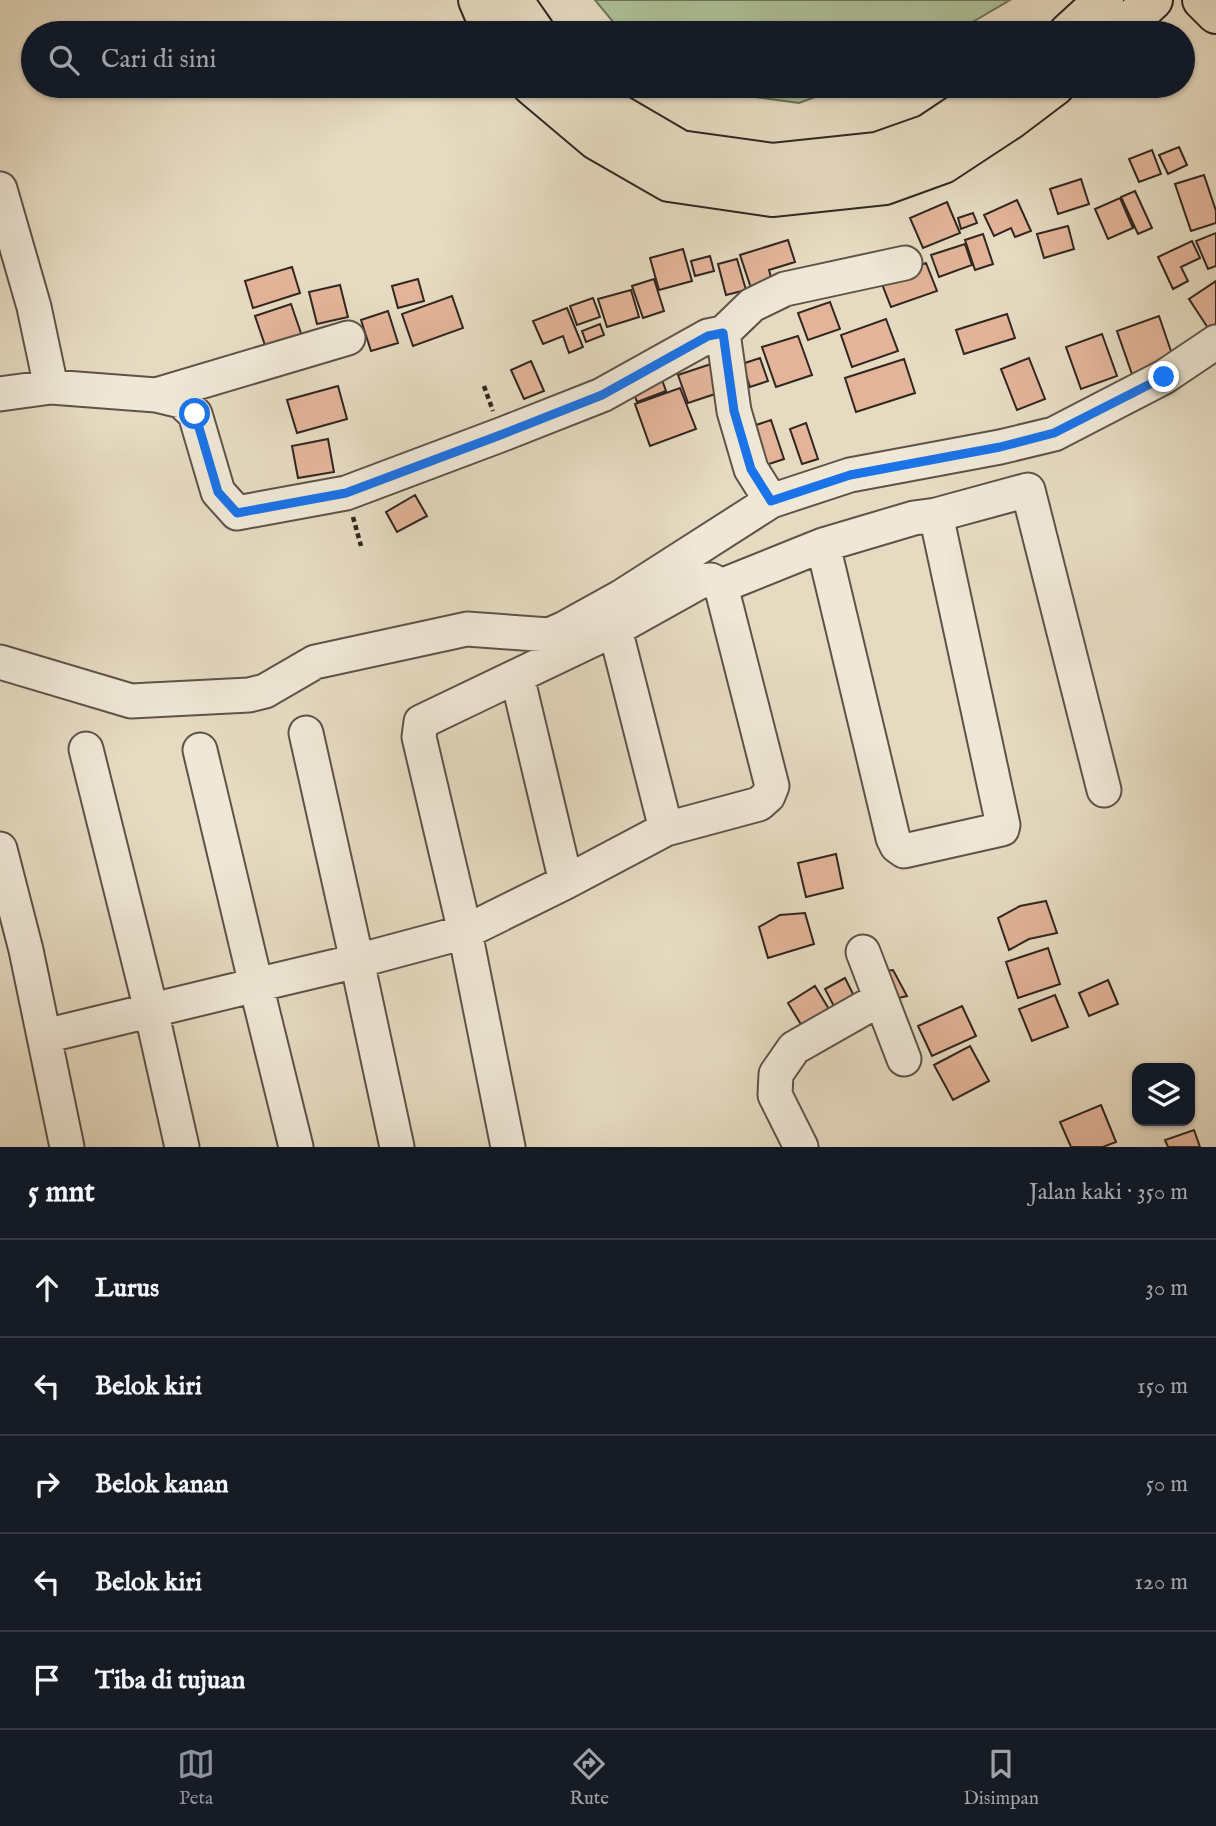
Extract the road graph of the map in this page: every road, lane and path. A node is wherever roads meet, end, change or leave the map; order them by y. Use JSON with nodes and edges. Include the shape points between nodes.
{"nodes":[{"id":1,"x":478,"y":0,"type":"edge"},
{"id":2,"x":513,"y":0,"type":"edge"},
{"id":3,"x":1104,"y":0,"type":"edge"},
{"id":4,"x":1153,"y":0,"type":"edge"},
{"id":5,"x":1202,"y":0,"type":"edge"},
{"id":6,"x":1216,"y":14,"type":"edge"},
{"id":7,"x":487,"y":21,"type":"edge"},
{"id":8,"x":528,"y":21,"type":"edge"},
{"id":9,"x":1082,"y":21,"type":"edge"},
{"id":10,"x":1130,"y":21,"type":"edge"},
{"id":11,"x":546,"y":98,"type":"edge"},
{"id":12,"x":598,"y":98,"type":"edge"},
{"id":13,"x":982,"y":98,"type":"edge"},
{"id":14,"x":1039,"y":98,"type":"edge"},
{"id":15,"x":0,"y":189,"type":"edge"},
{"id":16,"x":905,"y":262,"type":"dead end"},
{"id":17,"x":723,"y":333,"type":"junction"},
{"id":18,"x":348,"y":338,"type":"dead end"},
{"id":19,"x":1216,"y":342,"type":"edge"},
{"id":20,"x":51,"y":387,"type":"junction"},
{"id":21,"x":0,"y":394,"type":"edge"},
{"id":22,"x":156,"y":395,"type":"junction"},
{"id":23,"x":771,"y":501,"type":"junction"},
{"id":24,"x":936,"y":515,"type":"junction"},
{"id":25,"x":823,"y":545,"type":"junction"},
{"id":26,"x":721,"y":586,"type":"junction"},
{"id":27,"x":615,"y":629,"type":"junction"},
{"id":28,"x":0,"y":662,"type":"edge"},
{"id":29,"x":517,"y":676,"type":"junction"},
{"id":30,"x":306,"y":733,"type":"dead end"},
{"id":31,"x":86,"y":749,"type":"dead end"},
{"id":32,"x":200,"y":750,"type":"dead end"},
{"id":33,"x":1104,"y":790,"type":"dead end"},
{"id":34,"x":666,"y":829,"type":"junction"},
{"id":35,"x":0,"y":849,"type":"edge"},
{"id":36,"x":566,"y":882,"type":"junction"},
{"id":37,"x":465,"y":932,"type":"junction"},
{"id":38,"x":863,"y":952,"type":"dead end"},
{"id":39,"x":13,"y":954,"type":"edge"},
{"id":40,"x":358,"y":961,"type":"junction"},
{"id":41,"x":256,"y":985,"type":"junction"},
{"id":42,"x":880,"y":999,"type":"junction"},
{"id":43,"x":150,"y":1010,"type":"junction"},
{"id":44,"x":45,"y":1036,"type":"junction"},
{"id":45,"x":904,"y":1059,"type":"dead end"},
{"id":46,"x":67,"y":1147,"type":"edge"},
{"id":47,"x":182,"y":1147,"type":"edge"},
{"id":48,"x":296,"y":1147,"type":"edge"},
{"id":49,"x":397,"y":1147,"type":"edge"},
{"id":50,"x":508,"y":1147,"type":"edge"},
{"id":51,"x":801,"y":1147,"type":"edge"}],
"edges":[{"from":1,"to":7,"type":"highway"},
{"from":2,"to":8,"type":"highway"},
{"from":3,"to":9,"type":"highway"},
{"from":4,"to":10,"type":"highway"},
{"from":5,"to":6,"type":"highway"},
{"from":11,"to":14,"type":"highway","via":[[596,140],[669,182],[772,197],[885,185],[943,163]]},
{"from":12,"to":13,"type":"highway","via":[[680,149],[773,163],[877,152],[928,134]]},
{"from":15,"to":20,"type":"street"},
{"from":16,"to":17,"type":"street","via":[[785,289],[752,305]]},
{"from":17,"to":22,"type":"street","via":[[708,336],[602,395],[346,493],[237,513],[218,492],[195,414],[181,401]]},
{"from":17,"to":23,"type":"street","via":[[734,411],[751,469]]},
{"from":18,"to":22,"type":"street"},
{"from":19,"to":23,"type":"street","via":[[1164,377],[1054,433],[850,475]]},
{"from":20,"to":21,"type":"street"},
{"from":20,"to":22,"type":"street"},
{"from":23,"to":28,"type":"street","via":[[621,597],[549,635],[467,629],[315,663],[249,695],[131,701]]},
{"from":24,"to":25,"type":"street"},
{"from":24,"to":25,"type":"street","via":[[1002,829],[904,851],[897,846]]},
{"from":24,"to":33,"type":"street","via":[[1028,490]]},
{"from":25,"to":26,"type":"street"},
{"from":26,"to":27,"type":"street","via":[[712,580],[701,581]]},
{"from":26,"to":34,"type":"street","via":[[772,786],[759,804]]},
{"from":27,"to":29,"type":"street"},
{"from":27,"to":34,"type":"street"},
{"from":29,"to":36,"type":"street"},
{"from":29,"to":37,"type":"street","via":[[421,722],[419,737]]},
{"from":30,"to":40,"type":"street"},
{"from":31,"to":43,"type":"street"},
{"from":32,"to":41,"type":"street"},
{"from":34,"to":36,"type":"street"},
{"from":35,"to":39,"type":"street"},
{"from":36,"to":37,"type":"street"},
{"from":37,"to":40,"type":"street"},
{"from":37,"to":50,"type":"street"},
{"from":38,"to":42,"type":"street"},
{"from":39,"to":44,"type":"street"},
{"from":40,"to":41,"type":"street"},
{"from":40,"to":49,"type":"street"},
{"from":41,"to":43,"type":"street"},
{"from":41,"to":48,"type":"street"},
{"from":42,"to":45,"type":"street"},
{"from":42,"to":51,"type":"street","via":[[794,1048],[776,1074],[775,1095]]},
{"from":43,"to":44,"type":"street"},
{"from":43,"to":47,"type":"street"},
{"from":44,"to":46,"type":"street"}]}
